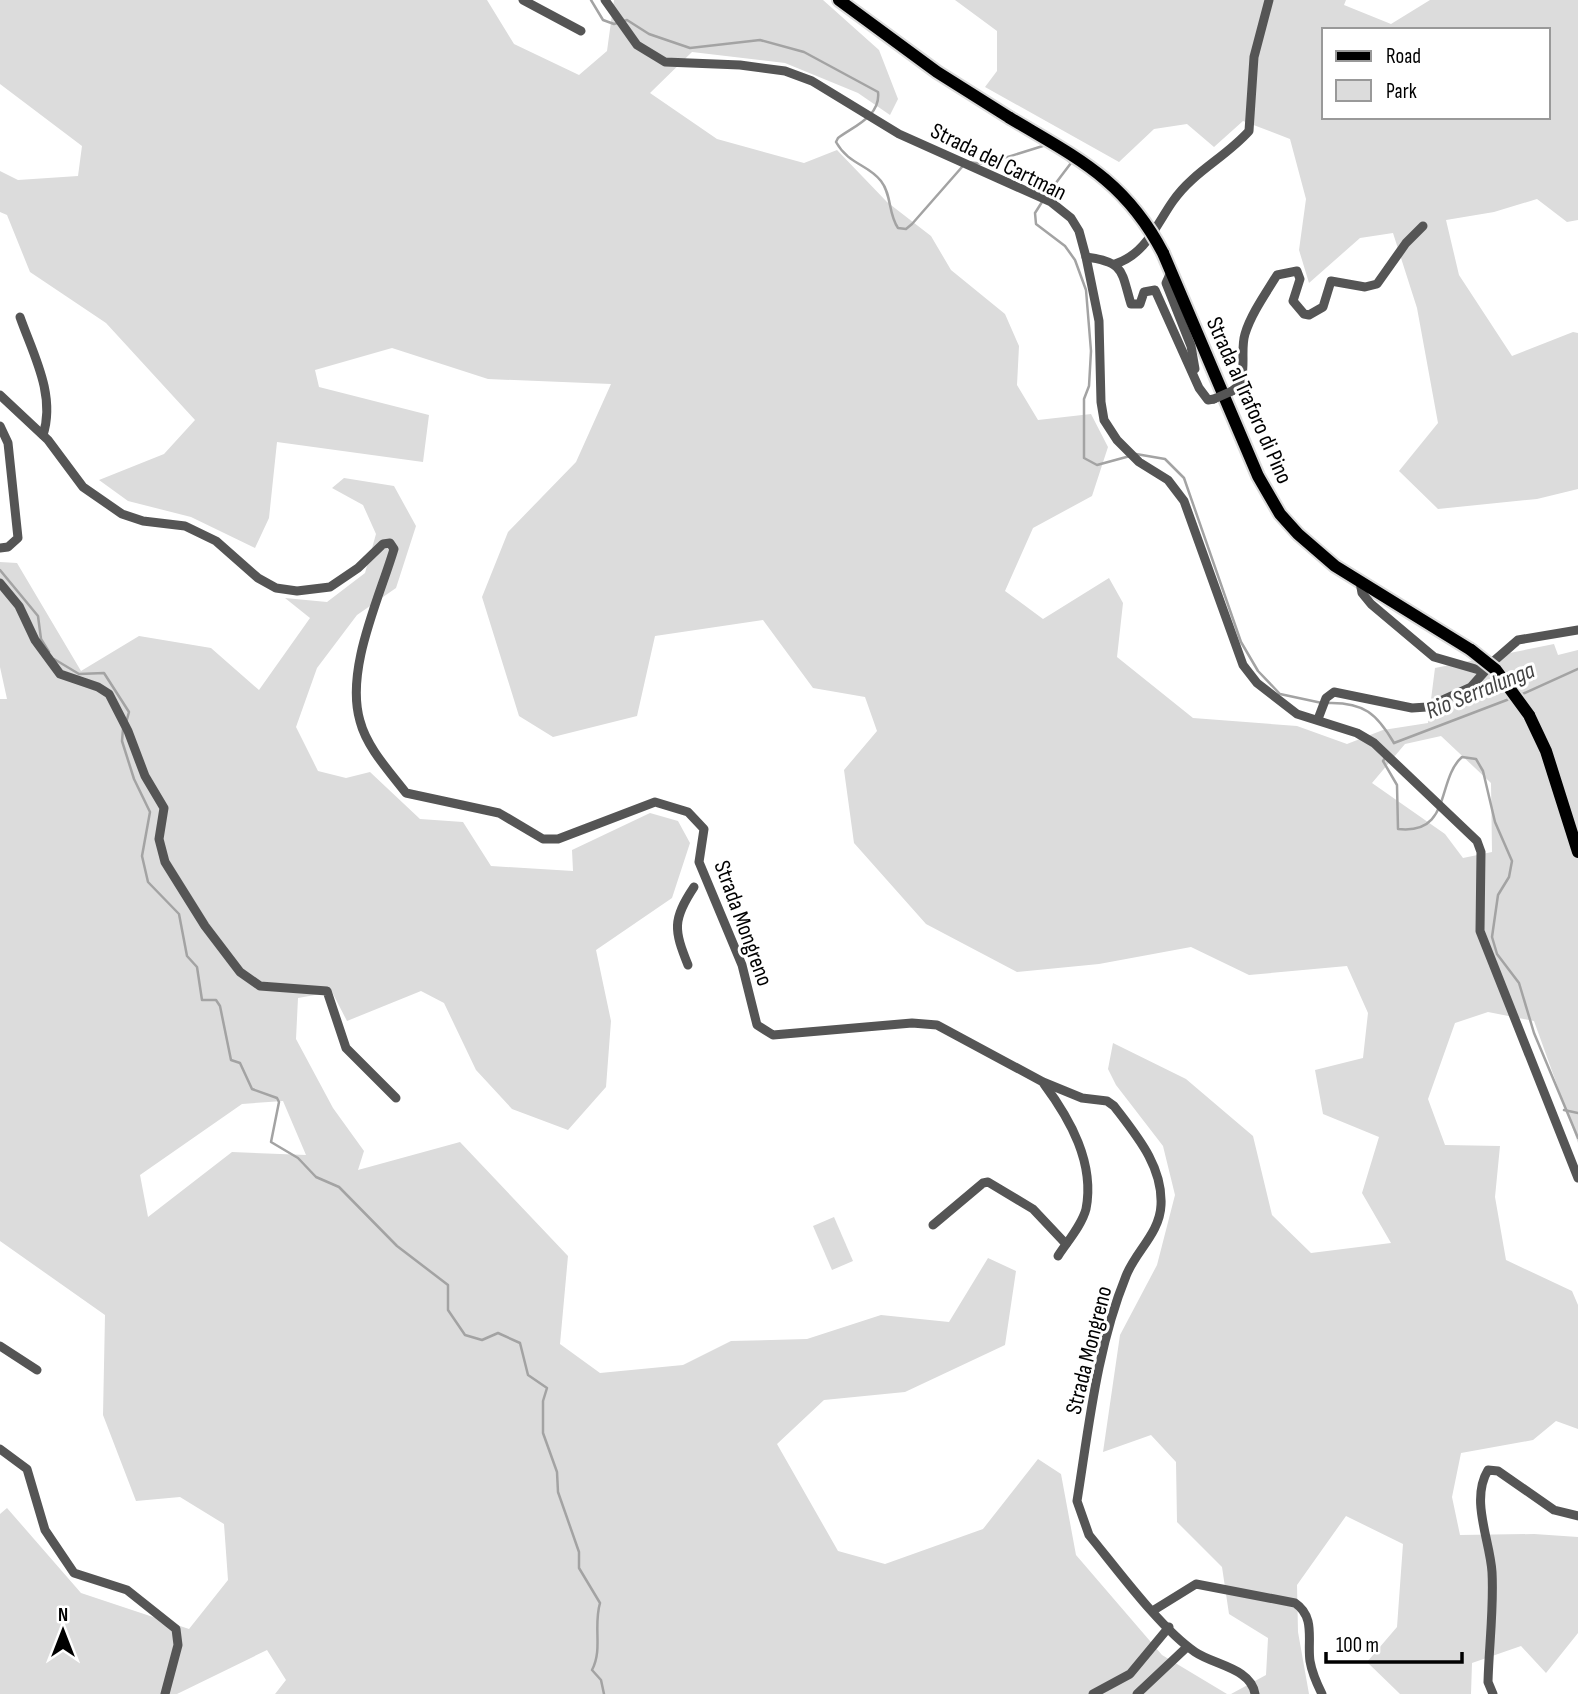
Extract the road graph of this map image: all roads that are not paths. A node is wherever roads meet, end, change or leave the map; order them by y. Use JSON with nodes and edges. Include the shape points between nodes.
{"nodes":[{"id":1,"x":523,"y":0,"type":"edge"},
{"id":2,"x":605,"y":0,"type":"edge"},
{"id":3,"x":839,"y":0,"type":"edge"},
{"id":4,"x":1269,"y":0,"type":"edge"},
{"id":5,"x":581,"y":31,"type":"dead end"},
{"id":6,"x":1423,"y":226,"type":"dead end"},
{"id":7,"x":1086,"y":257,"type":"junction"},
{"id":8,"x":1115,"y":264,"type":"junction"},
{"id":9,"x":1171,"y":272,"type":"junction"},
{"id":10,"x":20,"y":317,"type":"dead end"},
{"id":11,"x":1199,"y":388,"type":"junction"},
{"id":12,"x":0,"y":395,"type":"edge"},
{"id":13,"x":0,"y":426,"type":"edge"},
{"id":14,"x":43,"y":435,"type":"junction"},
{"id":15,"x":0,"y":548,"type":"edge"},
{"id":16,"x":1360,"y":582,"type":"junction"},
{"id":17,"x":0,"y":583,"type":"edge"},
{"id":18,"x":1578,"y":630,"type":"edge"},
{"id":19,"x":1482,"y":674,"type":"junction"},
{"id":20,"x":1318,"y":719,"type":"junction"},
{"id":21,"x":1578,"y":852,"type":"edge"},
{"id":22,"x":703,"y":872,"type":"junction"},
{"id":23,"x":688,"y":965,"type":"dead end"},
{"id":24,"x":1043,"y":1082,"type":"junction"},
{"id":25,"x":396,"y":1098,"type":"dead end"},
{"id":26,"x":1578,"y":1178,"type":"edge"},
{"id":27,"x":933,"y":1226,"type":"dead end"},
{"id":28,"x":1066,"y":1244,"type":"junction"},
{"id":29,"x":1058,"y":1256,"type":"dead end"},
{"id":30,"x":0,"y":1346,"type":"edge"},
{"id":31,"x":37,"y":1370,"type":"dead end"},
{"id":32,"x":0,"y":1449,"type":"edge"},
{"id":33,"x":1578,"y":1516,"type":"edge"},
{"id":34,"x":1154,"y":1610,"type":"junction"},
{"id":35,"x":1169,"y":1627,"type":"junction"},
{"id":36,"x":1187,"y":1647,"type":"junction"},
{"id":37,"x":165,"y":1694,"type":"edge"},
{"id":38,"x":1093,"y":1694,"type":"edge"},
{"id":39,"x":1137,"y":1694,"type":"edge"},
{"id":40,"x":1255,"y":1694,"type":"edge"},
{"id":41,"x":1322,"y":1694,"type":"edge"},
{"id":42,"x":1493,"y":1694,"type":"edge"}],
"edges":[{"from":1,"to":5,"type":"street"},
{"from":2,"to":7,"type":"street","name":"Strada del Cartman","via":[[645,52],[665,62],[740,65],[812,80],[877,122],[1051,202],[1071,218]]},
{"from":3,"to":9,"type":"main road","name":"Strada al Traforo di Pino","bridge":true,"via":[[937,72],[1084,162],[1120,190],[1148,224]]},
{"from":4,"to":8,"type":"street","via":[[1254,57],[1249,131],[1186,185],[1146,243]]},
{"from":6,"to":11,"type":"street","bridge":true,"via":[[1377,284],[1365,287],[1331,281],[1323,307],[1309,315],[1293,301],[1300,279],[1297,271],[1277,275],[1245,333],[1240,386],[1208,400]]},
{"from":7,"to":8,"type":"street"},
{"from":7,"to":20,"type":"street","name":"Strada del Cartman","via":[[1099,321],[1104,419],[1139,462],[1168,480],[1184,501],[1243,665],[1257,683],[1297,714]]},
{"from":8,"to":11,"type":"street","via":[[1122,269],[1131,304],[1140,304],[1147,290],[1158,294]]},
{"from":9,"to":11,"type":"street","via":[[1166,283],[1191,346]]},
{"from":9,"to":16,"type":"main road","name":"Strada al Traforo di Pino","via":[[1268,497],[1315,551]]},
{"from":10,"to":14,"type":"street","via":[[49,409]]},
{"from":12,"to":14,"type":"street","name":"Strada Mongreno"},
{"from":13,"to":15,"type":"street","via":[[8,443],[18,538]]},
{"from":14,"to":22,"type":"street","name":"Strada Mongreno","via":[[83,487],[122,514],[185,526],[216,541],[276,588],[330,587],[390,543],[394,549],[359,661],[356,702],[374,751],[406,793],[499,813],[543,839],[558,839],[655,802],[697,818],[704,829],[699,862]]},
{"from":16,"to":19,"type":"street","via":[[1371,604],[1434,657]]},
{"from":16,"to":21,"type":"main road","name":"Strada al Traforo di Pino","bridge":true,"via":[[1496,670],[1529,715],[1546,751]]},
{"from":17,"to":25,"type":"street","via":[[60,674],[109,694],[164,808],[161,852],[205,926],[240,972],[260,986],[327,991],[346,1048]]},
{"from":18,"to":19,"type":"street","via":[[1518,640]]},
{"from":19,"to":20,"type":"street","via":[[1479,682],[1462,694],[1427,707],[1334,692],[1326,698]]},
{"from":20,"to":26,"type":"street","name":"Strada del Cartman","via":[[1357,733],[1380,750],[1477,841],[1481,852],[1480,931]]},
{"from":22,"to":23,"type":"street","via":[[681,907],[676,928]]},
{"from":22,"to":24,"type":"street","name":"Strada Mongreno","via":[[742,965],[755,1019],[767,1033],[923,1022],[948,1029]]},
{"from":24,"to":28,"type":"street","via":[[1075,1129],[1086,1184],[1086,1210]]},
{"from":24,"to":34,"type":"street","name":"Strada Mongreno","via":[[1114,1106],[1153,1162],[1162,1203],[1160,1220],[1126,1275],[1097,1376],[1077,1501],[1089,1535]]},
{"from":27,"to":28,"type":"street","via":[[988,1182],[1033,1209]]},
{"from":28,"to":29,"type":"street"},
{"from":30,"to":31,"type":"street"},
{"from":32,"to":37,"type":"street","via":[[27,1469],[45,1530],[74,1573],[127,1590],[176,1629],[178,1645]]},
{"from":33,"to":42,"type":"street","via":[[1554,1510],[1498,1471],[1488,1470],[1482,1481],[1492,1571],[1488,1682]]},
{"from":34,"to":35,"type":"street","name":"Strada Mongreno"},
{"from":34,"to":41,"type":"street","via":[[1196,1584],[1295,1603],[1309,1623],[1310,1662]]},
{"from":35,"to":36,"type":"street","name":"Strada Mongreno"},
{"from":35,"to":38,"type":"street","via":[[1130,1674]]},
{"from":36,"to":39,"type":"street"},
{"from":36,"to":40,"type":"street","name":"Strada Mongreno","via":[[1241,1674],[1254,1686]]}]}
